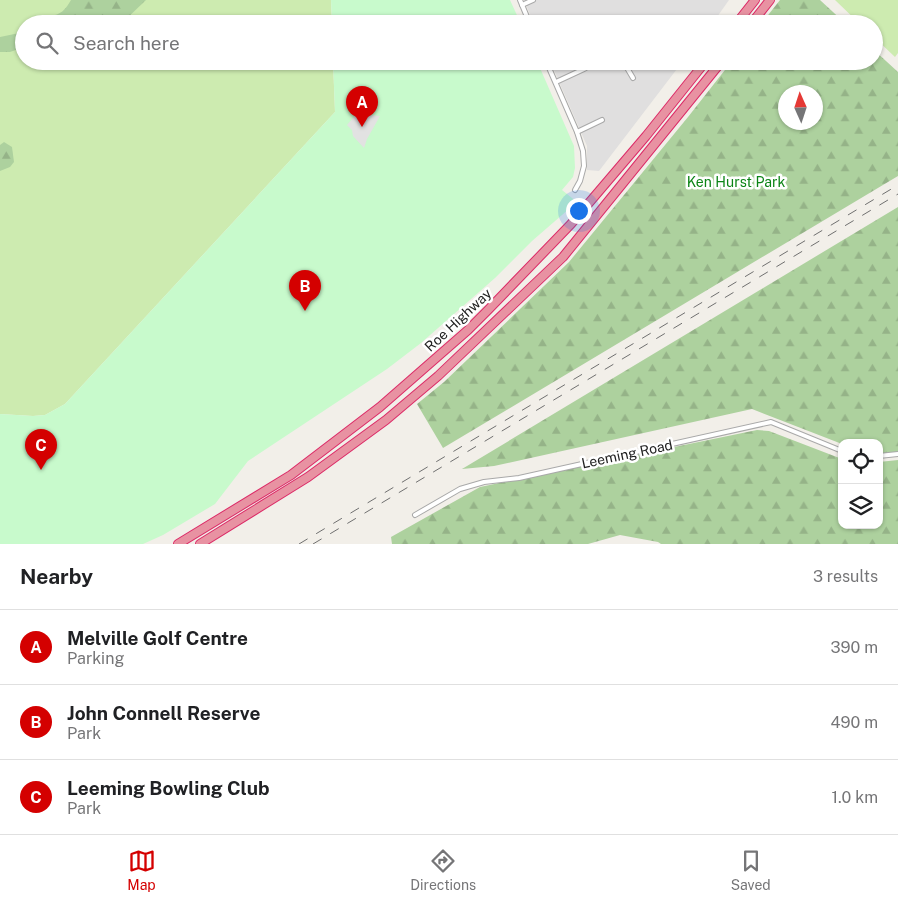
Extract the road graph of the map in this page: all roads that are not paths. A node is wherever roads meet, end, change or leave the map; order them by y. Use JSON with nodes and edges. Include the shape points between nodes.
{"nodes":[{"id":1,"x":532,"y":0,"type":"edge"},
{"id":2,"x":755,"y":0,"type":"edge"},
{"id":3,"x":770,"y":0,"type":"edge"},
{"id":4,"x":521,"y":2,"type":"edge"},
{"id":5,"x":526,"y":15,"type":"edge"},
{"id":6,"x":743,"y":15,"type":"edge"},
{"id":7,"x":758,"y":15,"type":"edge"},
{"id":8,"x":550,"y":70,"type":"edge"},
{"id":9,"x":582,"y":70,"type":"edge"},
{"id":10,"x":629,"y":70,"type":"edge"},
{"id":11,"x":699,"y":70,"type":"edge"},
{"id":12,"x":715,"y":70,"type":"edge"},
{"id":13,"x":634,"y":78,"type":"dead end"},
{"id":14,"x":556,"y":82,"type":"junction"},
{"id":15,"x":602,"y":120,"type":"dead end"},
{"id":16,"x":577,"y":132,"type":"junction"},
{"id":17,"x":575,"y":190,"type":"dead end"},
{"id":18,"x":838,"y":449,"type":"edge"},
{"id":19,"x":898,"y":454,"type":"edge"},
{"id":20,"x":883,"y":456,"type":"edge"},
{"id":21,"x":415,"y":515,"type":"dead end"},
{"id":22,"x":178,"y":544,"type":"edge"},
{"id":23,"x":200,"y":544,"type":"edge"}],
"edges":[{"from":1,"to":4,"type":"street"},
{"from":2,"to":6,"type":"highway"},
{"from":3,"to":7,"type":"highway"},
{"from":4,"to":5,"type":"street"},
{"from":8,"to":14,"type":"street"},
{"from":9,"to":14,"type":"street"},
{"from":10,"to":13,"type":"street"},
{"from":11,"to":22,"type":"highway","name":"Roe Highway","via":[[572,224],[468,330],[380,407],[291,475]]},
{"from":12,"to":23,"type":"highway","name":"Roe Highway","via":[[564,257],[438,376],[386,420],[308,477]]},
{"from":14,"to":16,"type":"street"},
{"from":15,"to":16,"type":"street"},
{"from":16,"to":17,"type":"street","via":[[584,161]]},
{"from":18,"to":21,"type":"street","name":"Leeming Road","via":[[771,422],[460,488]]},
{"from":19,"to":20,"type":"street"}]}
